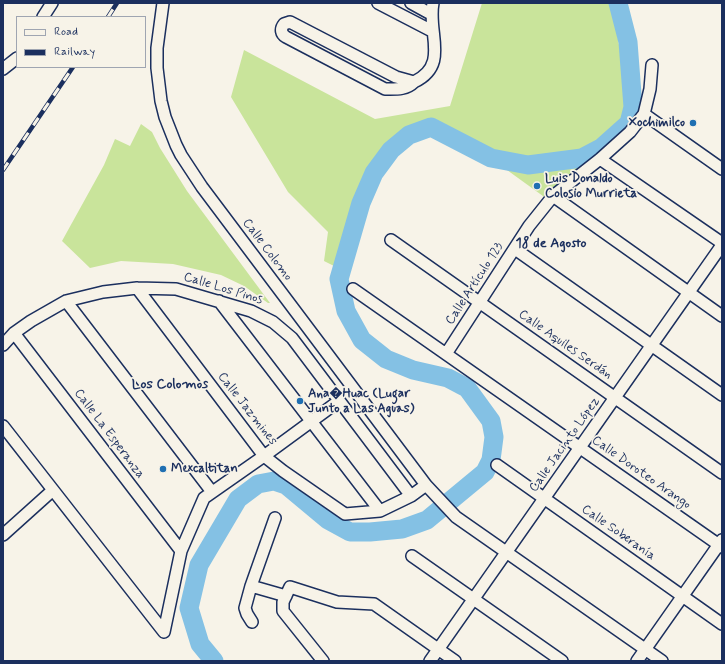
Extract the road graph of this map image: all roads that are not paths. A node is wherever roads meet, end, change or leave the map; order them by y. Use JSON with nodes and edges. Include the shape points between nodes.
{"nodes":[{"id":1,"x":52,"y":3,"type":"edge"},
{"id":2,"x":164,"y":3,"type":"edge"},
{"id":3,"x":378,"y":3,"type":"edge"},
{"id":4,"x":411,"y":3,"type":"edge"},
{"id":5,"x":432,"y":8,"type":"edge"},
{"id":6,"x":44,"y":16,"type":"edge"},
{"id":7,"x":432,"y":31,"type":"junction"},
{"id":8,"x":16,"y":59,"type":"edge"},
{"id":9,"x":652,"y":64,"type":"dead end"},
{"id":10,"x":3,"y":69,"type":"edge"},
{"id":11,"x":414,"y":82,"type":"junction"},
{"id":12,"x":644,"y":114,"type":"junction"},
{"id":13,"x":600,"y":159,"type":"junction"},
{"id":14,"x":722,"y":169,"type":"edge"},
{"id":15,"x":554,"y":196,"type":"junction"},
{"id":16,"x":391,"y":240,"type":"dead end"},
{"id":17,"x":722,"y":244,"type":"edge"},
{"id":18,"x":515,"y":249,"type":"junction"},
{"id":19,"x":136,"y":288,"type":"junction"},
{"id":20,"x":353,"y":289,"type":"dead end"},
{"id":21,"x":689,"y":293,"type":"junction"},
{"id":22,"x":66,"y":301,"type":"junction"},
{"id":23,"x":219,"y":301,"type":"junction"},
{"id":24,"x":480,"y":302,"type":"junction"},
{"id":25,"x":722,"y":316,"type":"edge"},
{"id":26,"x":14,"y":333,"type":"junction"},
{"id":27,"x":3,"y":345,"type":"edge"},
{"id":28,"x":652,"y":345,"type":"junction"},
{"id":29,"x":446,"y":354,"type":"junction"},
{"id":30,"x":722,"y":395,"type":"edge"},
{"id":31,"x":615,"y":398,"type":"junction"},
{"id":32,"x":339,"y":401,"type":"junction"},
{"id":33,"x":311,"y":422,"type":"junction"},
{"id":34,"x":3,"y":426,"type":"edge"},
{"id":35,"x":580,"y":448,"type":"junction"},
{"id":36,"x":264,"y":456,"type":"junction"},
{"id":37,"x":497,"y":465,"type":"dead end"},
{"id":38,"x":722,"y":473,"type":"edge"},
{"id":39,"x":428,"y":488,"type":"junction"},
{"id":40,"x":53,"y":490,"type":"junction"},
{"id":41,"x":212,"y":492,"type":"junction"},
{"id":42,"x":411,"y":496,"type":"junction"},
{"id":43,"x":544,"y":498,"type":"junction"},
{"id":44,"x":380,"y":511,"type":"junction"},
{"id":45,"x":275,"y":518,"type":"dead end"},
{"id":46,"x":3,"y":536,"type":"edge"},
{"id":47,"x":721,"y":544,"type":"edge"},
{"id":48,"x":181,"y":551,"type":"junction"},
{"id":49,"x":506,"y":553,"type":"junction"},
{"id":50,"x":412,"y":556,"type":"dead end"},
{"id":51,"x":251,"y":586,"type":"junction"},
{"id":52,"x":286,"y":596,"type":"junction"},
{"id":53,"x":683,"y":596,"type":"junction"},
{"id":54,"x":474,"y":599,"type":"junction"},
{"id":55,"x":252,"y":622,"type":"dead end"},
{"id":56,"x":722,"y":624,"type":"edge"},
{"id":57,"x":438,"y":650,"type":"junction"},
{"id":58,"x":645,"y":650,"type":"junction"},
{"id":59,"x":323,"y":661,"type":"edge"},
{"id":60,"x":430,"y":661,"type":"edge"},
{"id":61,"x":455,"y":661,"type":"edge"},
{"id":62,"x":562,"y":661,"type":"edge"},
{"id":63,"x":637,"y":661,"type":"edge"},
{"id":64,"x":662,"y":661,"type":"edge"}],
"edges":[{"from":1,"to":6,"type":"street"},
{"from":2,"to":39,"type":"street","name":"Calle Colomo","via":[[157,48],[159,85],[165,117],[181,155],[202,187]]},
{"from":3,"to":7,"type":"street"},
{"from":4,"to":5,"type":"street"},
{"from":5,"to":7,"type":"street"},
{"from":7,"to":11,"type":"street","via":[[435,54],[433,65],[423,78]]},
{"from":8,"to":10,"type":"street"},
{"from":9,"to":12,"type":"street","name":"Calle Artículo 123"},
{"from":11,"to":11,"type":"street","via":[[396,77],[292,23],[286,23],[282,27],[282,33],[286,37],[385,89],[402,89]]},
{"from":12,"to":13,"type":"street","name":"Calle Artículo 123","via":[[630,132]]},
{"from":12,"to":14,"type":"street"},
{"from":13,"to":15,"type":"street","name":"Calle Artículo 123"},
{"from":13,"to":17,"type":"street"},
{"from":15,"to":18,"type":"street","name":"Calle Artículo 123","via":[[529,226]]},
{"from":15,"to":21,"type":"street"},
{"from":16,"to":24,"type":"street","name":"Calle Aquiles Serdán"},
{"from":17,"to":21,"type":"street","name":"Calle Jacinto López"},
{"from":18,"to":24,"type":"street","name":"Calle Artículo 123"},
{"from":18,"to":28,"type":"street"},
{"from":19,"to":22,"type":"street","name":"Calle Los Pinos"},
{"from":19,"to":23,"type":"street","name":"Calle Los Pinos","via":[[176,289]]},
{"from":19,"to":36,"type":"street","name":"Calle Jazmines"},
{"from":20,"to":29,"type":"street","name":"Calle Doroteo Arango"},
{"from":21,"to":25,"type":"street"},
{"from":21,"to":28,"type":"street","name":"Calle Jacinto López"},
{"from":22,"to":26,"type":"street","name":"Calle Los Pinos"},
{"from":22,"to":41,"type":"street"},
{"from":23,"to":32,"type":"street","name":"Calle Los Pinos","via":[[264,316],[284,330]]},
{"from":23,"to":33,"type":"street"},
{"from":24,"to":29,"type":"street","name":"Calle Artículo 123"},
{"from":24,"to":31,"type":"street","name":"Calle Aquiles Serdán"},
{"from":26,"to":27,"type":"street","name":"Calle Los Pinos"},
{"from":26,"to":48,"type":"street","name":"Calle La Esperanza"},
{"from":28,"to":30,"type":"street"},
{"from":28,"to":31,"type":"street","name":"Calle Jacinto López"},
{"from":29,"to":35,"type":"street","name":"Calle Doroteo Arango"},
{"from":31,"to":35,"type":"street","name":"Calle Jacinto López"},
{"from":31,"to":38,"type":"street","name":"Calle Aquiles Serdán"},
{"from":32,"to":33,"type":"street"},
{"from":32,"to":42,"type":"street","name":"Calle Los Pinos"},
{"from":33,"to":36,"type":"street"},
{"from":33,"to":44,"type":"street"},
{"from":34,"to":40,"type":"street"},
{"from":35,"to":43,"type":"street","name":"Calle Jacinto López"},
{"from":35,"to":47,"type":"street","name":"Calle Doroteo Arango"},
{"from":36,"to":41,"type":"street"},
{"from":36,"to":44,"type":"street","name":"Calle Jazmines","via":[[345,514]]},
{"from":37,"to":43,"type":"street","name":"Calle Soberanía"},
{"from":39,"to":42,"type":"street","name":"Calle Jazmines"},
{"from":39,"to":49,"type":"street","name":"Calle Colomo","via":[[456,518]]},
{"from":40,"to":46,"type":"street"},
{"from":40,"to":48,"type":"street","via":[[164,632]]},
{"from":41,"to":48,"type":"street","via":[[204,498]]},
{"from":42,"to":44,"type":"street","name":"Calle Jazmines"},
{"from":43,"to":49,"type":"street","name":"Calle Jacinto López"},
{"from":43,"to":53,"type":"street","name":"Calle Soberanía"},
{"from":45,"to":51,"type":"street"},
{"from":47,"to":53,"type":"street"},
{"from":49,"to":54,"type":"street","name":"Calle Jacinto López"},
{"from":49,"to":58,"type":"street","name":"Calle Colomo"},
{"from":50,"to":54,"type":"street"},
{"from":51,"to":52,"type":"street"},
{"from":51,"to":55,"type":"street","via":[[245,608]]},
{"from":52,"to":57,"type":"street","via":[[290,587],[337,602],[374,604]]},
{"from":52,"to":59,"type":"street","via":[[283,611]]},
{"from":53,"to":56,"type":"street","name":"Calle Soberanía"},
{"from":53,"to":58,"type":"street"},
{"from":54,"to":57,"type":"street","name":"Calle Jacinto López"},
{"from":54,"to":62,"type":"street"},
{"from":57,"to":60,"type":"street","name":"Calle Jacinto López"},
{"from":57,"to":61,"type":"street"},
{"from":58,"to":63,"type":"street"},
{"from":58,"to":64,"type":"street","name":"Calle Colomo"}]}
